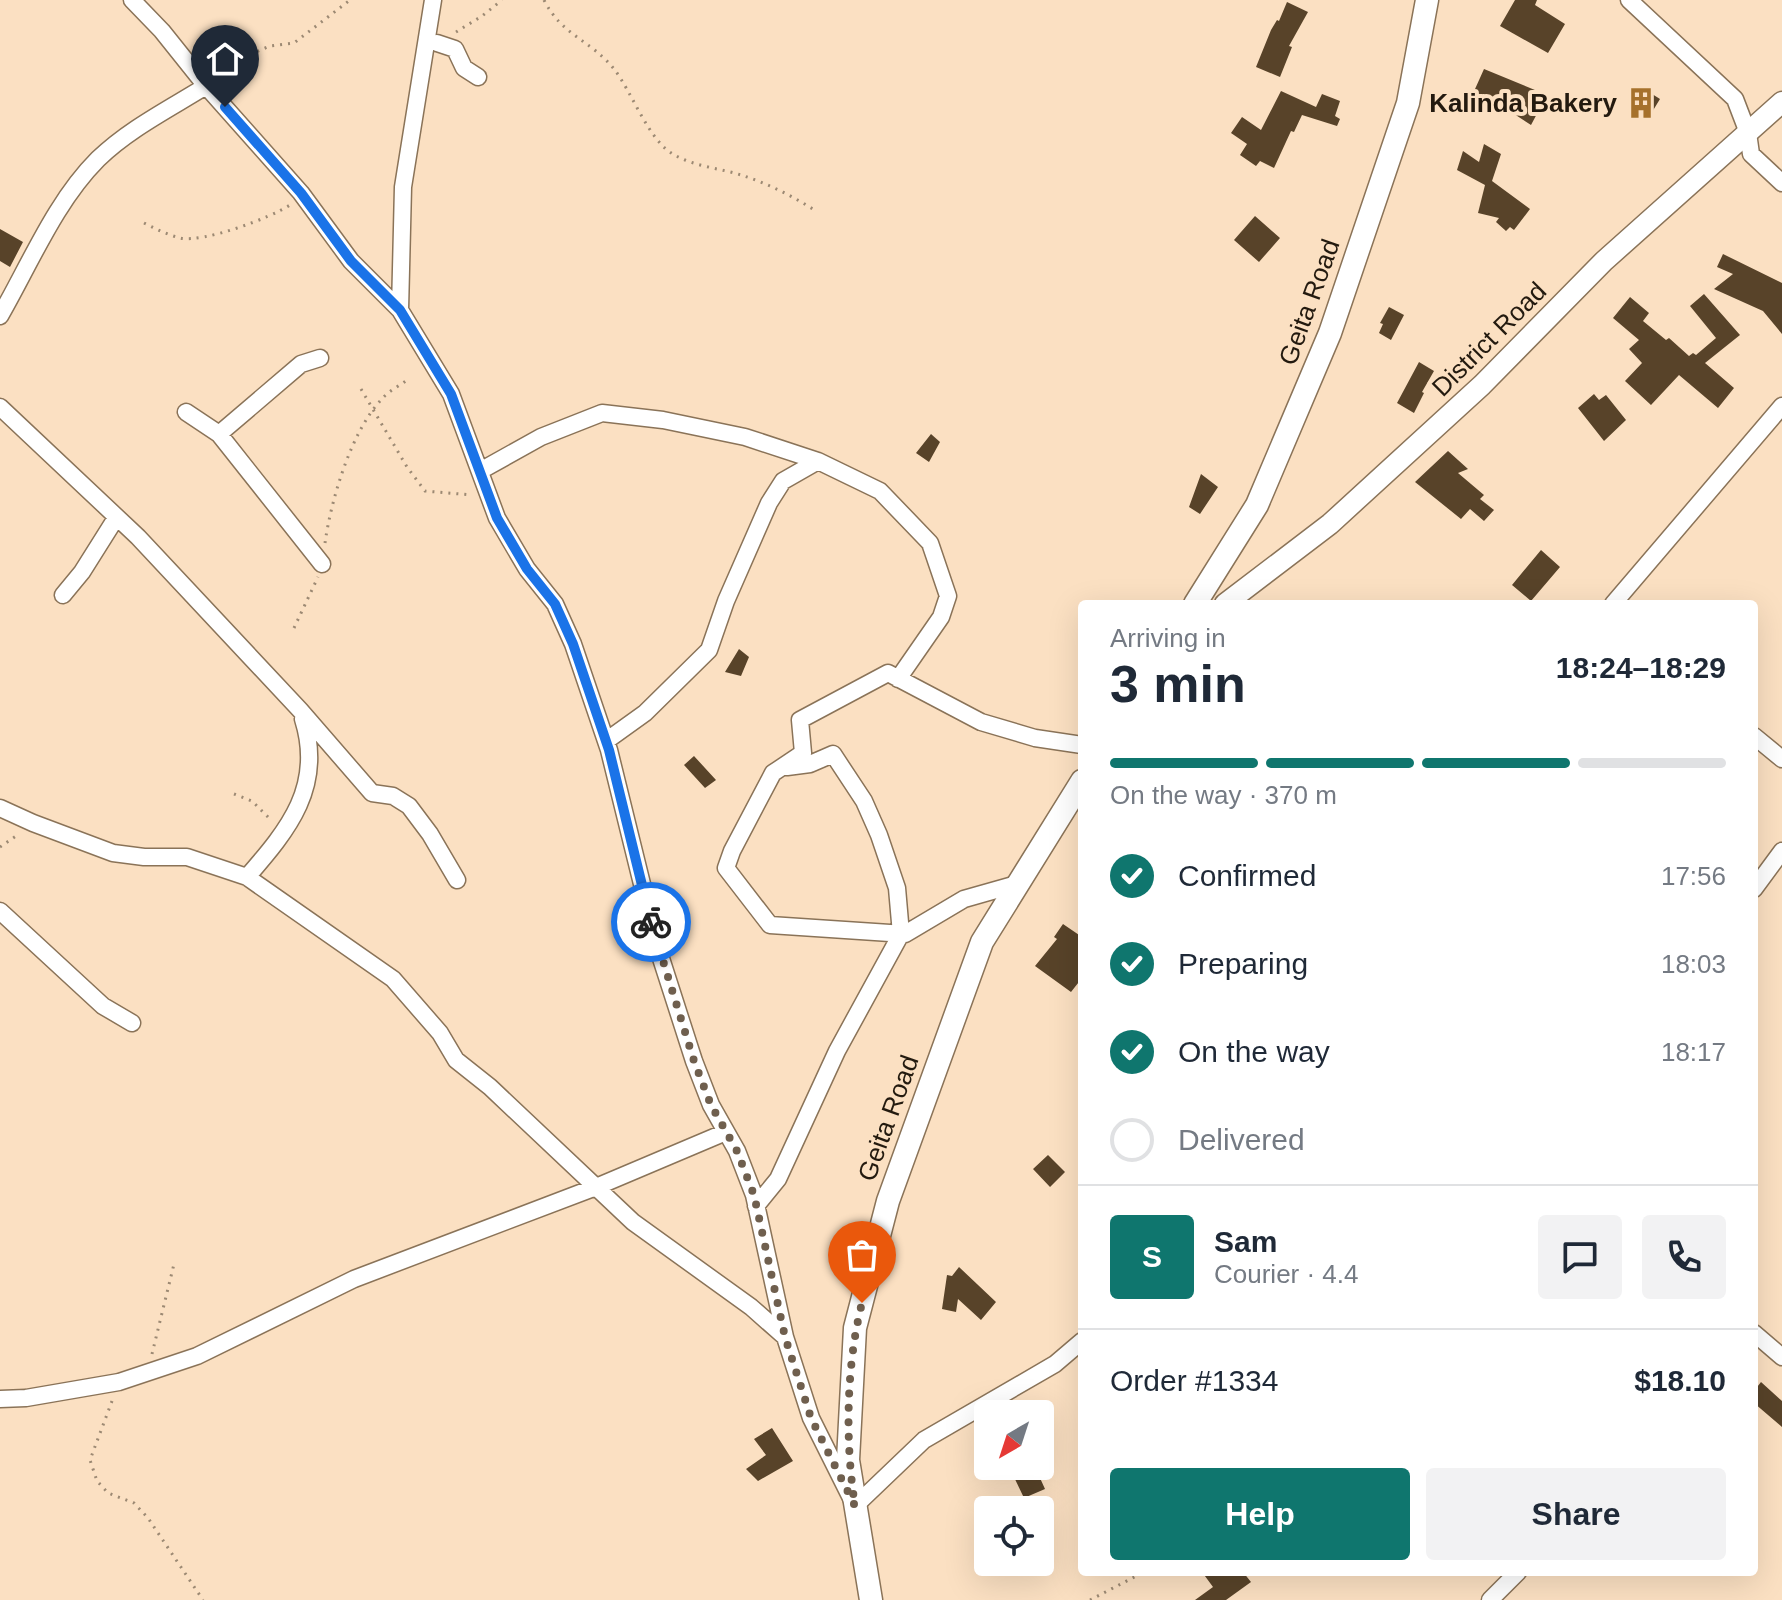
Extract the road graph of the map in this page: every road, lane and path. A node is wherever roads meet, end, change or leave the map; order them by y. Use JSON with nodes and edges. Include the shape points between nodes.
{"nodes":[{"id":1,"x":132,"y":0,"type":"edge"},
{"id":2,"x":350,"y":0,"type":"edge"},
{"id":3,"x":433,"y":0,"type":"edge"},
{"id":4,"x":502,"y":0,"type":"edge"},
{"id":5,"x":544,"y":0,"type":"edge"},
{"id":6,"x":1427,"y":0,"type":"edge"},
{"id":7,"x":1629,"y":0,"type":"edge"},
{"id":8,"x":437,"y":43,"type":"joint"},
{"id":9,"x":478,"y":77,"type":"dead end"},
{"id":10,"x":204,"y":84,"type":"junction"},
{"id":11,"x":1782,"y":102,"type":"edge"},
{"id":12,"x":1748,"y":133,"type":"junction"},
{"id":13,"x":1782,"y":183,"type":"edge"},
{"id":14,"x":301,"y":193,"type":"junction"},
{"id":15,"x":816,"y":211,"type":"dead end"},
{"id":16,"x":144,"y":223,"type":"dead end"},
{"id":17,"x":400,"y":310,"type":"junction"},
{"id":18,"x":0,"y":316,"type":"edge"},
{"id":19,"x":320,"y":358,"type":"dead end"},
{"id":20,"x":410,"y":378,"type":"dead end"},
{"id":21,"x":361,"y":389,"type":"dead end"},
{"id":22,"x":1782,"y":406,"type":"edge"},
{"id":23,"x":0,"y":407,"type":"edge"},
{"id":24,"x":372,"y":411,"type":"junction"},
{"id":25,"x":186,"y":412,"type":"dead end"},
{"id":26,"x":219,"y":434,"type":"junction"},
{"id":27,"x":818,"y":461,"type":"junction"},
{"id":28,"x":480,"y":471,"type":"junction"},
{"id":29,"x":489,"y":497,"type":"junction"},
{"id":30,"x":116,"y":518,"type":"junction"},
{"id":31,"x":322,"y":564,"type":"junction"},
{"id":32,"x":63,"y":595,"type":"dead end"},
{"id":33,"x":1198,"y":600,"type":"edge"},
{"id":34,"x":1230,"y":600,"type":"edge"},
{"id":35,"x":1616,"y":600,"type":"edge"},
{"id":36,"x":294,"y":628,"type":"dead end"},
{"id":37,"x":898,"y":679,"type":"junction"},
{"id":38,"x":300,"y":710,"type":"junction"},
{"id":39,"x":1758,"y":739,"type":"edge"},
{"id":40,"x":606,"y":741,"type":"junction"},
{"id":41,"x":1078,"y":744,"type":"edge"},
{"id":42,"x":1782,"y":759,"type":"edge"},
{"id":43,"x":786,"y":767,"type":"junction"},
{"id":44,"x":1078,"y":787,"type":"edge"},
{"id":45,"x":234,"y":794,"type":"dead end"},
{"id":46,"x":0,"y":808,"type":"edge"},
{"id":47,"x":283,"y":835,"type":"junction"},
{"id":48,"x":1782,"y":851,"type":"edge"},
{"id":49,"x":247,"y":877,"type":"junction"},
{"id":50,"x":457,"y":880,"type":"dead end"},
{"id":51,"x":1017,"y":884,"type":"junction"},
{"id":52,"x":1758,"y":884,"type":"edge"},
{"id":53,"x":0,"y":911,"type":"edge"},
{"id":54,"x":901,"y":934,"type":"junction"},
{"id":55,"x":132,"y":1023,"type":"dead end"},
{"id":56,"x":726,"y":1132,"type":"junction"},
{"id":57,"x":596,"y":1187,"type":"junction"},
{"id":58,"x":756,"y":1206,"type":"junction"},
{"id":59,"x":174,"y":1264,"type":"dead end"},
{"id":60,"x":1758,"y":1336,"type":"edge"},
{"id":61,"x":785,"y":1337,"type":"junction"},
{"id":62,"x":1078,"y":1344,"type":"edge"},
{"id":63,"x":1782,"y":1357,"type":"edge"},
{"id":64,"x":147,"y":1373,"type":"junction"},
{"id":65,"x":119,"y":1382,"type":"junction"},
{"id":66,"x":0,"y":1399,"type":"edge"},
{"id":67,"x":855,"y":1506,"type":"junction"},
{"id":68,"x":1136,"y":1576,"type":"edge"},
{"id":69,"x":1514,"y":1576,"type":"edge"},
{"id":70,"x":203,"y":1600,"type":"edge"},
{"id":71,"x":871,"y":1600,"type":"edge"},
{"id":72,"x":1090,"y":1600,"type":"edge"},
{"id":73,"x":1490,"y":1600,"type":"edge"}],
"edges":[{"from":1,"to":10,"type":"street"},
{"from":2,"to":10,"type":"path","via":[[294,43],[246,56]]},
{"from":3,"to":17,"type":"street","via":[[403,187]]},
{"from":4,"to":8,"type":"path"},
{"from":5,"to":15,"type":"path","via":[[567,32],[613,68],[658,142],[672,154],[745,176]]},
{"from":6,"to":33,"type":"main road","name":"Geita Road","via":[[1408,103],[1330,333],[1257,505]]},
{"from":7,"to":12,"type":"street","via":[[1735,99]]},
{"from":8,"to":9,"type":"street","via":[[455,49],[464,68]]},
{"from":10,"to":14,"type":"street"},
{"from":10,"to":18,"type":"street","via":[[97,160],[52,222]]},
{"from":11,"to":12,"type":"street","name":"District Road"},
{"from":12,"to":13,"type":"street","via":[[1751,154]]},
{"from":12,"to":34,"type":"street","name":"District Road","via":[[1604,261],[1482,385],[1342,514]]},
{"from":14,"to":16,"type":"path","via":[[275,215],[184,239]]},
{"from":14,"to":17,"type":"street","via":[[351,261]]},
{"from":17,"to":28,"type":"street","via":[[451,394]]},
{"from":19,"to":26,"type":"street","via":[[301,364]]},
{"from":20,"to":24,"type":"path"},
{"from":21,"to":24,"type":"path"},
{"from":22,"to":35,"type":"street"},
{"from":23,"to":30,"type":"street"},
{"from":24,"to":29,"type":"path","via":[[425,491]]},
{"from":24,"to":31,"type":"path","via":[[329,513]]},
{"from":25,"to":26,"type":"street"},
{"from":26,"to":31,"type":"street"},
{"from":27,"to":28,"type":"street","via":[[745,437],[602,413],[541,437]]},
{"from":27,"to":37,"type":"street","via":[[880,491],[930,543],[948,596],[941,617]]},
{"from":27,"to":40,"type":"street","via":[[783,481],[769,503],[709,650],[645,713]]},
{"from":28,"to":29,"type":"street"},
{"from":29,"to":40,"type":"street","via":[[527,569],[555,604]]},
{"from":30,"to":32,"type":"street"},
{"from":30,"to":38,"type":"street"},
{"from":31,"to":36,"type":"path"},
{"from":37,"to":41,"type":"street","via":[[981,722]]},
{"from":37,"to":43,"type":"street","via":[[888,673],[800,720],[803,753]]},
{"from":38,"to":47,"type":"street","via":[[309,740],[305,788]]},
{"from":38,"to":50,"type":"street","via":[[372,793],[393,796],[409,806]]},
{"from":39,"to":42,"type":"street"},
{"from":40,"to":56,"type":"street","via":[[658,949],[694,1061]]},
{"from":43,"to":54,"type":"street","via":[[833,754],[879,835],[897,888]]},
{"from":43,"to":54,"type":"street","via":[[773,773],[726,868],[770,925]]},
{"from":44,"to":51,"type":"main road","name":"Geita Road"},
{"from":45,"to":47,"type":"path","via":[[263,809]]},
{"from":46,"to":49,"type":"street","via":[[113,853],[187,857]]},
{"from":47,"to":49,"type":"street"},
{"from":48,"to":52,"type":"street"},
{"from":49,"to":57,"type":"street","via":[[393,979],[456,1060]]},
{"from":51,"to":54,"type":"street","via":[[964,899]]},
{"from":51,"to":67,"type":"main road","name":"Geita Road","via":[[982,942],[888,1201],[855,1328],[848,1460]]},
{"from":53,"to":55,"type":"street","via":[[103,1006]]},
{"from":54,"to":58,"type":"street","via":[[837,1051],[778,1179]]},
{"from":56,"to":57,"type":"street"},
{"from":56,"to":58,"type":"street"},
{"from":57,"to":61,"type":"street","via":[[633,1222]]},
{"from":57,"to":64,"type":"street","via":[[354,1279],[197,1356]]},
{"from":58,"to":61,"type":"street"},
{"from":59,"to":64,"type":"path"},
{"from":60,"to":63,"type":"street"},
{"from":61,"to":67,"type":"street","via":[[811,1418]]},
{"from":62,"to":67,"type":"street","via":[[1055,1364],[924,1440]]},
{"from":64,"to":65,"type":"street"},
{"from":65,"to":66,"type":"street"},
{"from":65,"to":70,"type":"path","via":[[90,1460],[97,1481],[148,1518]]},
{"from":67,"to":71,"type":"main road","name":"Geita Road"},
{"from":68,"to":72,"type":"path"},
{"from":69,"to":73,"type":"street"}]}
